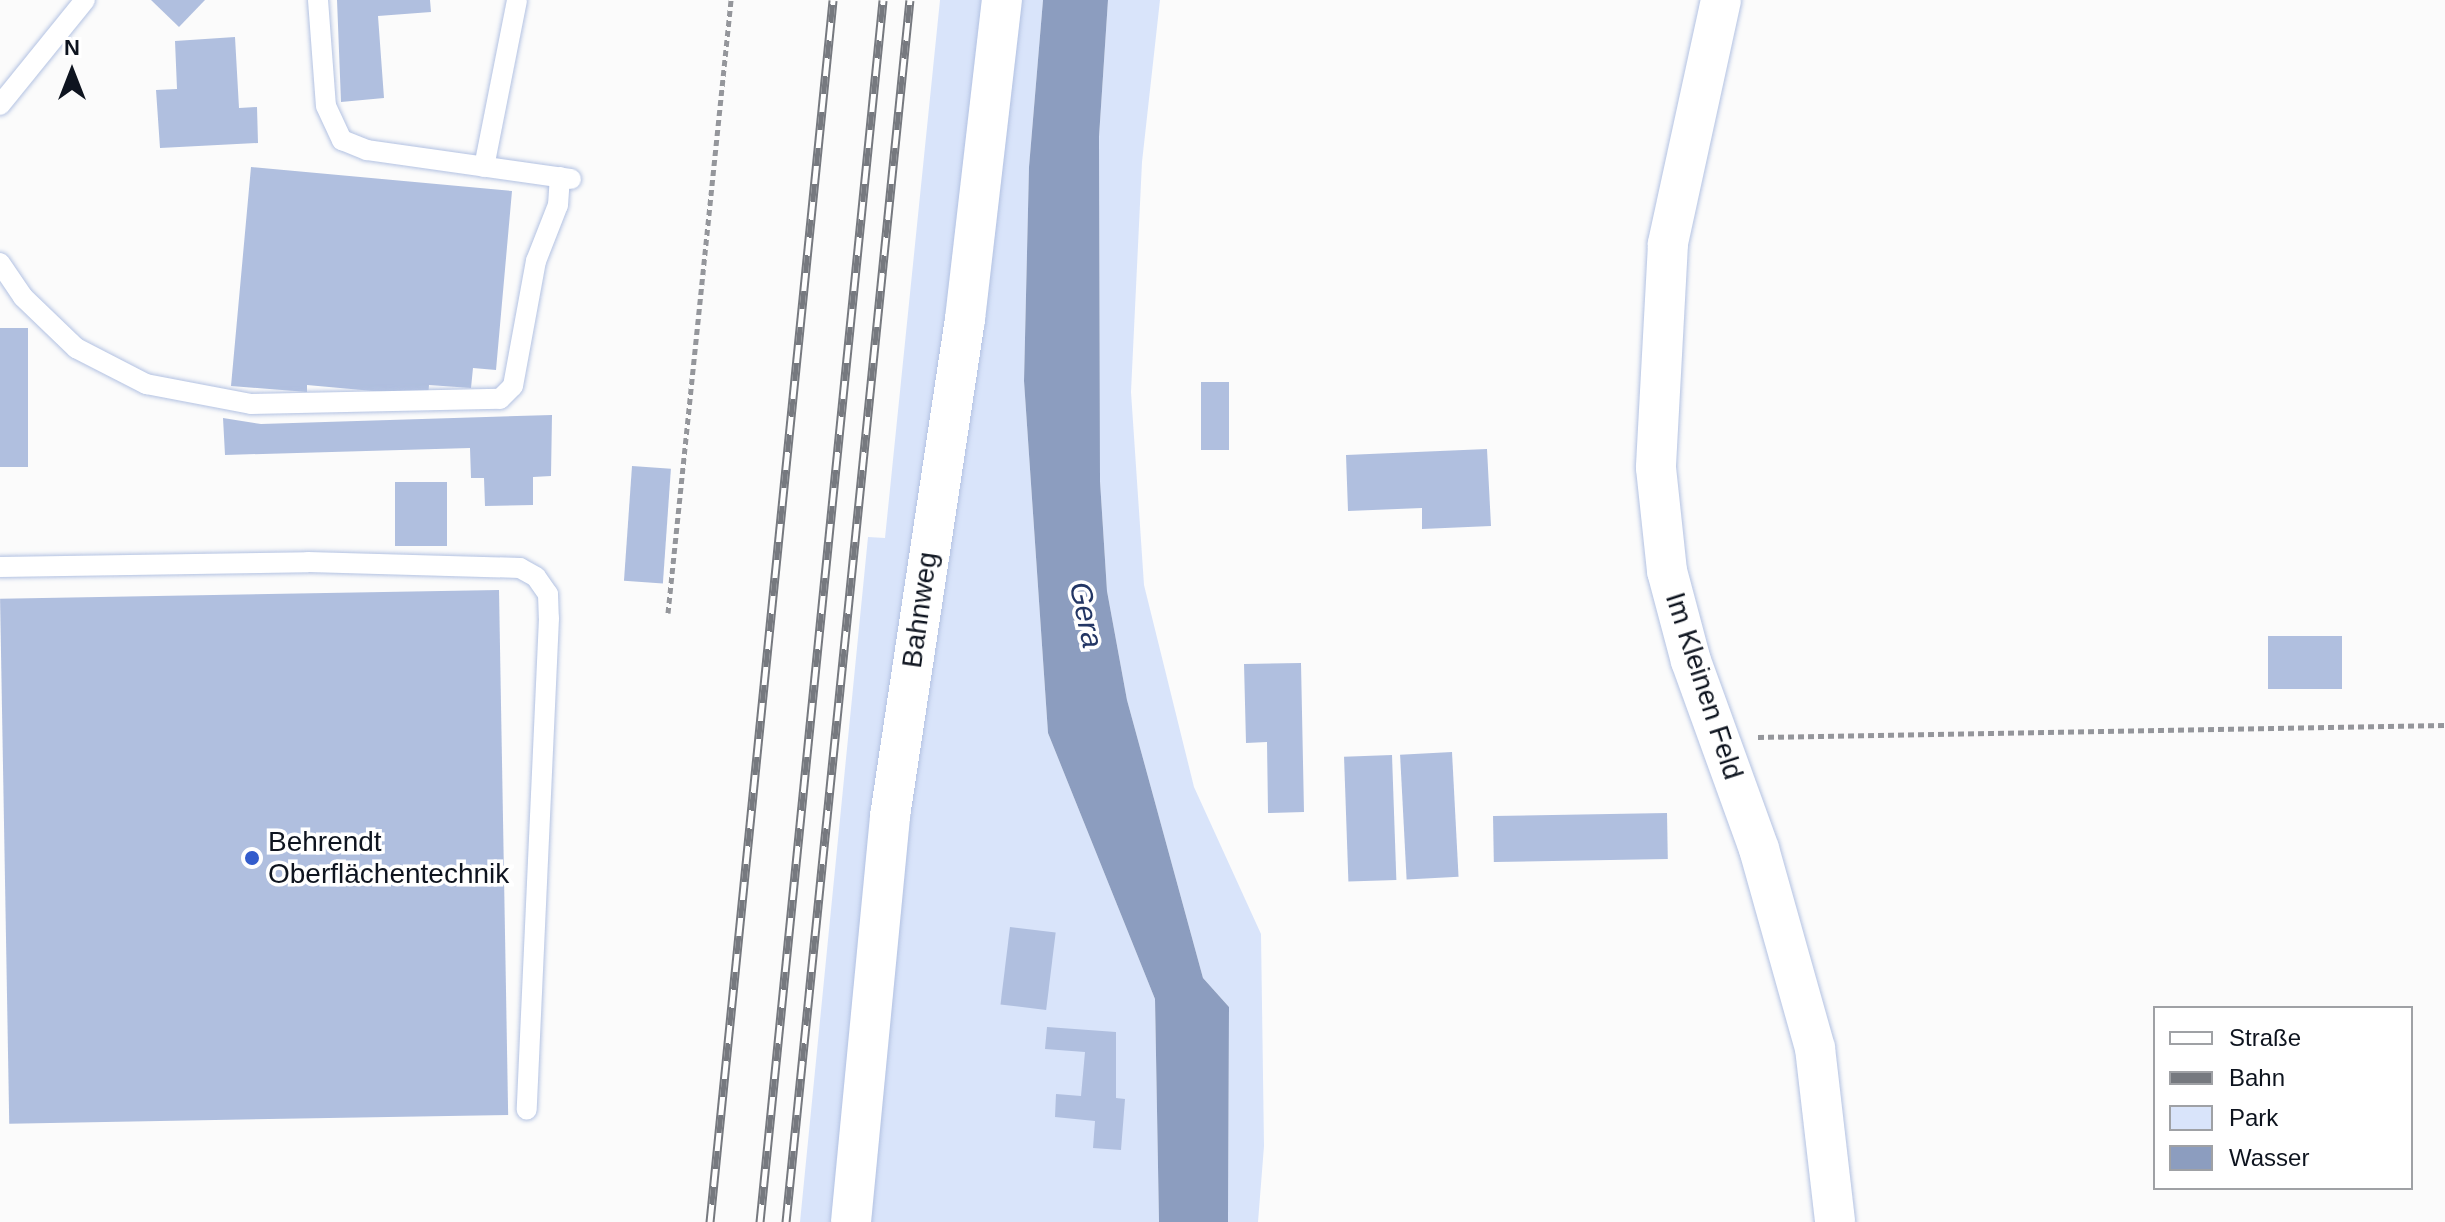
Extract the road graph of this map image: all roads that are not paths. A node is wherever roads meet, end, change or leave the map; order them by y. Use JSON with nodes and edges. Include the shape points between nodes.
{"nodes":[{"id":1,"x":85,"y":0,"type":"edge"},
{"id":2,"x":318,"y":0,"type":"edge"},
{"id":3,"x":517,"y":0,"type":"edge"},
{"id":4,"x":1002,"y":0,"type":"edge"},
{"id":5,"x":1721,"y":0,"type":"edge"},
{"id":6,"x":0,"y":105,"type":"edge"},
{"id":7,"x":484,"y":167,"type":"junction"},
{"id":8,"x":0,"y":263,"type":"edge"},
{"id":9,"x":0,"y":567,"type":"edge"},
{"id":10,"x":527,"y":1110,"type":"dead end"},
{"id":11,"x":851,"y":1222,"type":"edge"},
{"id":12,"x":1835,"y":1222,"type":"edge"}],
"edges":[{"from":1,"to":6,"type":"lane"},
{"from":2,"to":7,"type":"lane","via":[[326,106],[342,140],[367,150]]},
{"from":3,"to":7,"type":"lane"},
{"from":4,"to":11,"type":"street","name":"Bahnweg","via":[[965,319],[890,816]]},
{"from":5,"to":12,"type":"street","name":"Im Kleinen Feld","via":[[1668,244],[1656,468],[1667,571],[1691,661],[1722,738],[1794,960],[1815,1048]]},
{"from":7,"to":8,"type":"lane","via":[[566,178],[536,261],[513,386],[500,399],[251,404],[146,384],[76,348],[23,297]]},
{"from":9,"to":10,"type":"lane","via":[[308,562],[520,568],[536,577],[548,594],[549,618]]}]}
